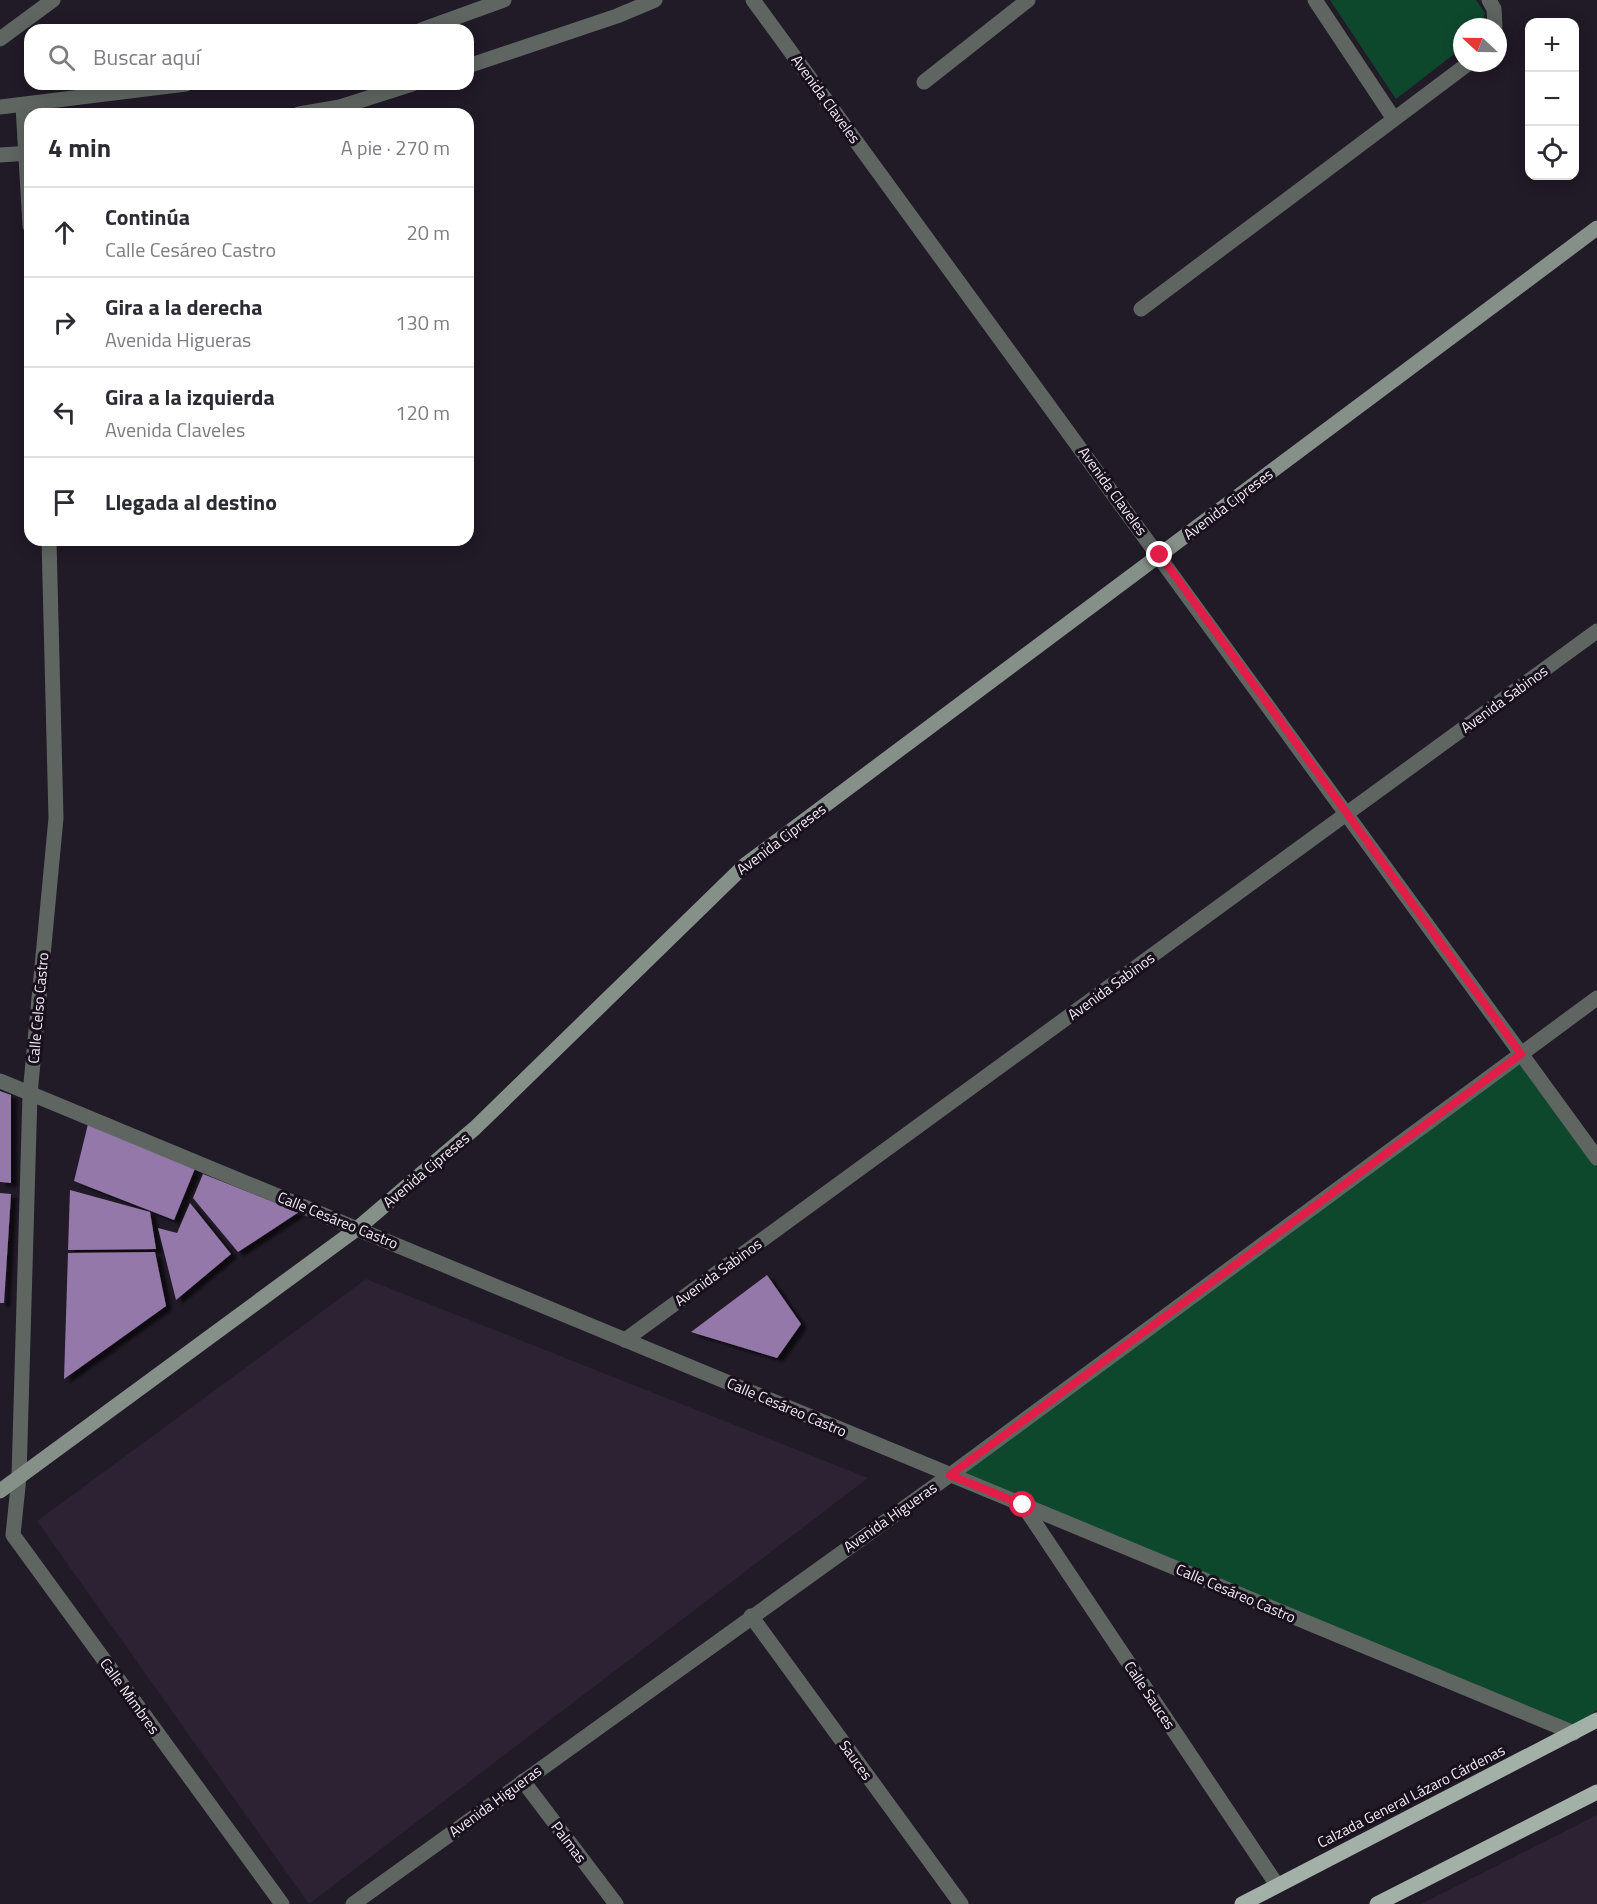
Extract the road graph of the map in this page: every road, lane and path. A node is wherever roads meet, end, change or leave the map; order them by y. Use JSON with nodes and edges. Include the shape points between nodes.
{"nodes":[{"id":1,"x":53,"y":0,"type":"edge"},
{"id":2,"x":504,"y":0,"type":"edge"},
{"id":3,"x":655,"y":0,"type":"edge"},
{"id":4,"x":753,"y":0,"type":"edge"},
{"id":5,"x":1028,"y":0,"type":"edge"},
{"id":6,"x":1315,"y":0,"type":"edge"},
{"id":7,"x":1489,"y":0,"type":"edge"},
{"id":8,"x":1494,"y":18,"type":"edge"},
{"id":9,"x":438,"y":24,"type":"edge"},
{"id":10,"x":0,"y":39,"type":"edge"},
{"id":11,"x":474,"y":64,"type":"edge"},
{"id":12,"x":1457,"y":72,"type":"edge"},
{"id":13,"x":924,"y":82,"type":"dead end"},
{"id":14,"x":142,"y":90,"type":"edge"},
{"id":15,"x":393,"y":90,"type":"edge"},
{"id":16,"x":23,"y":106,"type":"junction"},
{"id":17,"x":0,"y":108,"type":"edge"},
{"id":18,"x":334,"y":108,"type":"edge"},
{"id":19,"x":24,"y":115,"type":"edge"},
{"id":20,"x":1394,"y":119,"type":"junction"},
{"id":21,"x":24,"y":153,"type":"edge"},
{"id":22,"x":0,"y":155,"type":"edge"},
{"id":23,"x":1597,"y":228,"type":"edge"},
{"id":24,"x":1141,"y":309,"type":"dead end"},
{"id":25,"x":49,"y":546,"type":"edge"},
{"id":26,"x":1160,"y":555,"type":"junction"},
{"id":27,"x":1597,"y":631,"type":"edge"},
{"id":28,"x":1346,"y":814,"type":"junction"},
{"id":29,"x":1597,"y":998,"type":"edge"},
{"id":30,"x":1521,"y":1054,"type":"junction"},
{"id":31,"x":0,"y":1082,"type":"edge"},
{"id":32,"x":30,"y":1094,"type":"junction"},
{"id":33,"x":1597,"y":1158,"type":"edge"},
{"id":34,"x":358,"y":1228,"type":"junction"},
{"id":35,"x":625,"y":1340,"type":"junction"},
{"id":36,"x":950,"y":1475,"type":"junction"},
{"id":37,"x":19,"y":1476,"type":"junction"},
{"id":38,"x":0,"y":1491,"type":"edge"},
{"id":39,"x":1023,"y":1505,"type":"junction"},
{"id":40,"x":752,"y":1616,"type":"junction"},
{"id":41,"x":1597,"y":1720,"type":"edge"},
{"id":42,"x":1574,"y":1733,"type":"junction"},
{"id":43,"x":523,"y":1781,"type":"junction"},
{"id":44,"x":1597,"y":1792,"type":"edge"},
{"id":45,"x":1277,"y":1885,"type":"junction"},
{"id":46,"x":282,"y":1904,"type":"edge"},
{"id":47,"x":353,"y":1904,"type":"edge"},
{"id":48,"x":616,"y":1904,"type":"edge"},
{"id":49,"x":961,"y":1904,"type":"edge"},
{"id":50,"x":1242,"y":1904,"type":"edge"},
{"id":51,"x":1377,"y":1904,"type":"edge"}],
"edges":[{"from":1,"to":10,"type":"street"},
{"from":2,"to":9,"type":"street"},
{"from":3,"to":11,"type":"street"},
{"from":4,"to":26,"type":"street","name":"Avenida Claveles"},
{"from":5,"to":13,"type":"street"},
{"from":6,"to":20,"type":"street"},
{"from":7,"to":8,"type":"street"},
{"from":12,"to":20,"type":"street"},
{"from":14,"to":16,"type":"street"},
{"from":15,"to":18,"type":"street"},
{"from":16,"to":17,"type":"street"},
{"from":16,"to":19,"type":"street"},
{"from":20,"to":24,"type":"street"},
{"from":21,"to":22,"type":"street"},
{"from":23,"to":26,"type":"street","name":"Avenida Cipreses"},
{"from":25,"to":32,"type":"street","name":"Calle Celso Castro","via":[[56,818]]},
{"from":26,"to":28,"type":"street","name":"Avenida Claveles"},
{"from":26,"to":34,"type":"street","name":"Avenida Cipreses","via":[[745,865],[475,1128]]},
{"from":27,"to":28,"type":"street","name":"Avenida Sabinos"},
{"from":28,"to":30,"type":"street","name":"Avenida Claveles"},
{"from":28,"to":35,"type":"street","name":"Avenida Sabinos"},
{"from":29,"to":30,"type":"street","name":"Avenida Higueras"},
{"from":30,"to":33,"type":"street","name":"Avenida Claveles"},
{"from":30,"to":36,"type":"street","name":"Avenida Higueras"},
{"from":31,"to":32,"type":"street","name":"Calle Cesáreo Castro"},
{"from":32,"to":34,"type":"street","name":"Calle Cesáreo Castro"},
{"from":32,"to":37,"type":"street","name":"Calle Celso Castro"},
{"from":34,"to":35,"type":"street","name":"Calle Cesáreo Castro"},
{"from":34,"to":37,"type":"street","name":"Avenida Cipreses"},
{"from":35,"to":36,"type":"street","name":"Calle Cesáreo Castro"},
{"from":36,"to":39,"type":"street","name":"Calle Cesáreo Castro"},
{"from":36,"to":40,"type":"street","name":"Avenida Higueras"},
{"from":37,"to":38,"type":"street","name":"Avenida Cipreses"},
{"from":37,"to":46,"type":"street","name":"Calle Mimbres","via":[[13,1535]]},
{"from":39,"to":42,"type":"street","name":"Calle Cesáreo Castro"},
{"from":39,"to":45,"type":"street","name":"Calle Sauces"},
{"from":40,"to":43,"type":"street","name":"Avenida Higueras"},
{"from":40,"to":49,"type":"street","name":"Sauces"},
{"from":41,"to":42,"type":"main road","name":"Calzada General Lázaro Cárdenas"},
{"from":42,"to":45,"type":"main road","name":"Calzada General Lázaro Cárdenas"},
{"from":43,"to":47,"type":"street","name":"Avenida Higueras"},
{"from":43,"to":48,"type":"street","name":"Palmas"},
{"from":44,"to":51,"type":"main road"},
{"from":45,"to":50,"type":"main road","name":"Calzada General Lázaro Cárdenas"}]}
